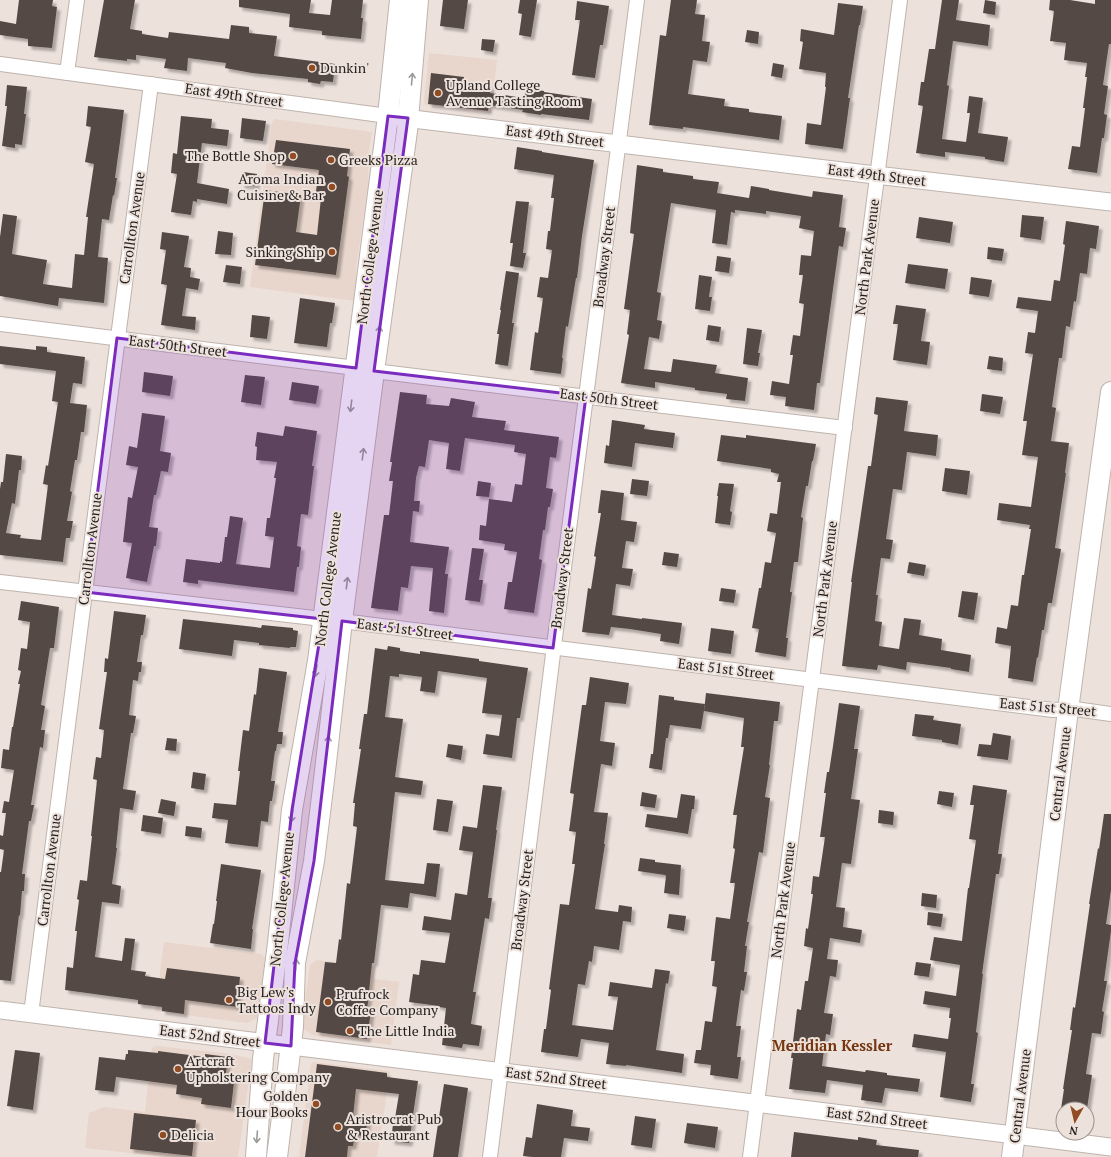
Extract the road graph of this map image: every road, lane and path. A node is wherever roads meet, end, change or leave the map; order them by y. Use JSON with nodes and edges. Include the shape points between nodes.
{"nodes":[{"id":1,"x":77,"y":0,"type":"edge"},
{"id":2,"x":400,"y":0,"type":"edge"},
{"id":3,"x":418,"y":0,"type":"edge"},
{"id":4,"x":637,"y":0,"type":"edge"},
{"id":5,"x":900,"y":0,"type":"edge"},
{"id":6,"x":0,"y":64,"type":"edge"},
{"id":7,"x":68,"y":73,"type":"junction"},
{"id":8,"x":151,"y":84,"type":"junction"},
{"id":9,"x":388,"y":116,"type":"junction"},
{"id":10,"x":408,"y":118,"type":"junction"},
{"id":11,"x":618,"y":143,"type":"junction"},
{"id":12,"x":877,"y":175,"type":"junction"},
{"id":13,"x":1111,"y":202,"type":"edge"},
{"id":14,"x":0,"y":324,"type":"edge"},
{"id":15,"x":117,"y":338,"type":"junction"},
{"id":16,"x":365,"y":369,"type":"junction"},
{"id":17,"x":1111,"y":392,"type":"edge"},
{"id":18,"x":586,"y":396,"type":"junction"},
{"id":19,"x":845,"y":428,"type":"junction"},
{"id":20,"x":1108,"y":446,"type":"edge"},
{"id":21,"x":0,"y":582,"type":"edge"},
{"id":22,"x":85,"y":592,"type":"junction"},
{"id":23,"x":332,"y":620,"type":"junction"},
{"id":24,"x":553,"y":648,"type":"junction"},
{"id":25,"x":812,"y":680,"type":"junction"},
{"id":26,"x":1068,"y":710,"type":"junction"},
{"id":27,"x":1111,"y":714,"type":"edge"},
{"id":28,"x":0,"y":1010,"type":"edge"},
{"id":29,"x":30,"y":1014,"type":"junction"},
{"id":30,"x":265,"y":1043,"type":"junction"},
{"id":31,"x":291,"y":1046,"type":"junction"},
{"id":32,"x":501,"y":1071,"type":"junction"},
{"id":33,"x":757,"y":1102,"type":"junction"},
{"id":34,"x":1015,"y":1135,"type":"junction"},
{"id":35,"x":1111,"y":1147,"type":"edge"},
{"id":36,"x":256,"y":1157,"type":"edge"},
{"id":37,"x":277,"y":1157,"type":"edge"},
{"id":38,"x":490,"y":1157,"type":"edge"},
{"id":39,"x":750,"y":1157,"type":"edge"},
{"id":40,"x":1012,"y":1157,"type":"edge"}],
"edges":[{"from":1,"to":7,"type":"street"},
{"from":2,"to":9,"type":"main road","name":"North College Avenue"},
{"from":10,"to":3,"type":"main road","name":"North College Avenue","one_way":true},
{"from":4,"to":11,"type":"street","name":"Broadway Street"},
{"from":5,"to":12,"type":"street","name":"North Park Avenue"},
{"from":6,"to":7,"type":"street","name":"East 49th Street"},
{"from":7,"to":8,"type":"street","name":"East 49th Street"},
{"from":8,"to":9,"type":"street","name":"East 49th Street"},
{"from":8,"to":15,"type":"street","name":"Carrollton Avenue"},
{"from":9,"to":10,"type":"street","name":"East 49th Street"},
{"from":9,"to":16,"type":"main road","name":"North College Avenue"},
{"from":10,"to":11,"type":"street","name":"East 49th Street"},
{"from":16,"to":10,"type":"main road","name":"North College Avenue","one_way":true},
{"from":11,"to":12,"type":"street","name":"East 49th Street"},
{"from":11,"to":18,"type":"street","name":"Broadway Street"},
{"from":12,"to":13,"type":"street","name":"East 49th Street"},
{"from":12,"to":19,"type":"street","name":"North Park Avenue"},
{"from":14,"to":15,"type":"street","name":"East 50th Street"},
{"from":15,"to":16,"type":"street","name":"East 50th Street"},
{"from":15,"to":22,"type":"street","name":"Carrollton Avenue"},
{"from":16,"to":18,"type":"street","name":"East 50th Street"},
{"from":16,"to":23,"type":"main road","name":"North College Avenue"},
{"from":17,"to":20,"type":"main road","name":"Central Avenue"},
{"from":18,"to":19,"type":"street","name":"East 50th Street"},
{"from":18,"to":24,"type":"street","name":"Broadway Street"},
{"from":19,"to":25,"type":"street","name":"North Park Avenue"},
{"from":20,"to":26,"type":"main road","name":"Central Avenue"},
{"from":21,"to":22,"type":"street","name":"East 51st Street"},
{"from":22,"to":23,"type":"street","name":"East 51st Street"},
{"from":22,"to":29,"type":"street","name":"Carrollton Avenue"},
{"from":23,"to":24,"type":"street","name":"East 51st Street"},
{"from":23,"to":30,"type":"main road","name":"North College Avenue","one_way":true,"via":[[316,669],[292,810]]},
{"from":31,"to":23,"type":"main road","name":"North College Avenue","one_way":true,"via":[[295,963],[314,861],[324,780]]},
{"from":24,"to":25,"type":"street","name":"East 51st Street"},
{"from":24,"to":32,"type":"street","name":"Broadway Street"},
{"from":25,"to":26,"type":"street","name":"East 51st Street"},
{"from":25,"to":33,"type":"street","name":"North Park Avenue"},
{"from":26,"to":27,"type":"street","name":"East 51st Street"},
{"from":26,"to":34,"type":"main road","name":"Central Avenue"},
{"from":28,"to":29,"type":"street","name":"East 52nd Street"},
{"from":29,"to":30,"type":"street","name":"East 52nd Street"},
{"from":30,"to":31,"type":"street","name":"East 52nd Street"},
{"from":30,"to":36,"type":"main road","name":"North College Avenue","one_way":true},
{"from":31,"to":32,"type":"street","name":"East 52nd Street"},
{"from":31,"to":37,"type":"main road","name":"North College Avenue"},
{"from":32,"to":33,"type":"street","name":"East 52nd Street"},
{"from":32,"to":38,"type":"street","name":"Broadway Street"},
{"from":33,"to":34,"type":"street","name":"East 52nd Street"},
{"from":33,"to":39,"type":"street","name":"North Park Avenue"},
{"from":34,"to":35,"type":"street","name":"East 52nd Street"},
{"from":34,"to":40,"type":"main road","name":"Central Avenue"}]}
